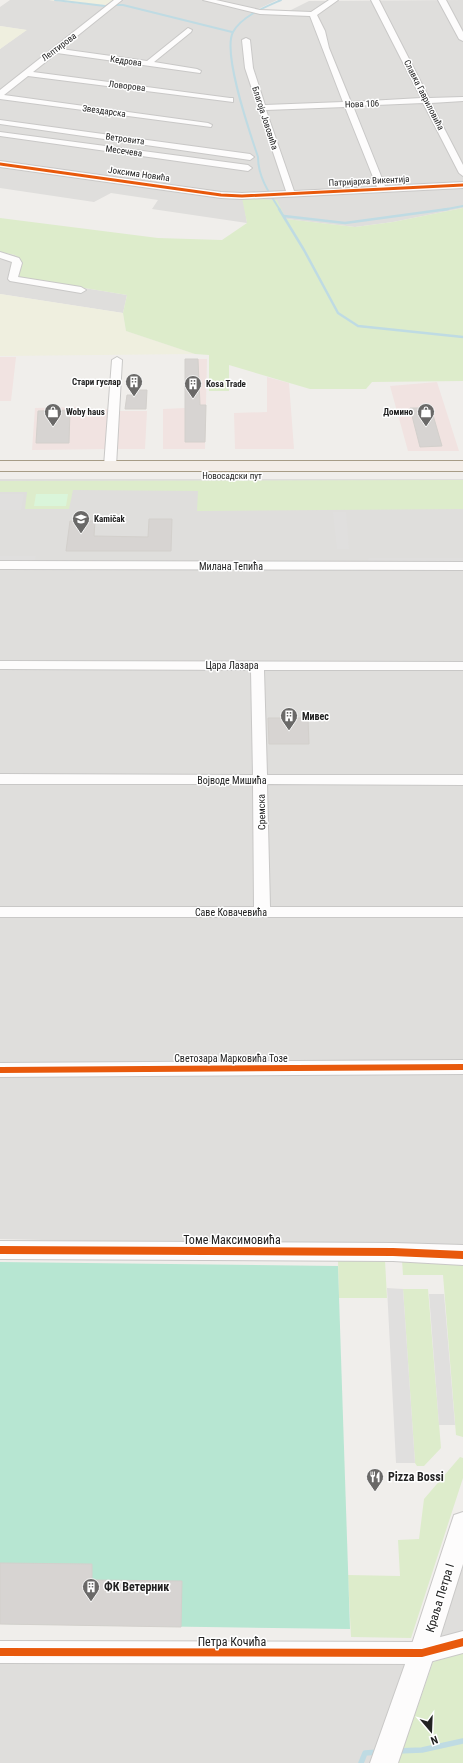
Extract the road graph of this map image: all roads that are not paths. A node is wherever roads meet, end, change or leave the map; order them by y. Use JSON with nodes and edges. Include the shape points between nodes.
{"nodes":[{"id":1,"x":118,"y":0,"type":"edge"},
{"id":2,"x":207,"y":0,"type":"edge"},
{"id":3,"x":334,"y":0,"type":"edge"},
{"id":4,"x":375,"y":0,"type":"edge"},
{"id":5,"x":442,"y":0,"type":"edge"},
{"id":6,"x":313,"y":14,"type":"junction"},
{"id":7,"x":188,"y":30,"type":"dead end"},
{"id":8,"x":463,"y":39,"type":"edge"},
{"id":9,"x":246,"y":40,"type":"dead end"},
{"id":10,"x":54,"y":50,"type":"junction"},
{"id":11,"x":148,"y":64,"type":"junction"},
{"id":12,"x":197,"y":71,"type":"dead end"},
{"id":13,"x":25,"y":73,"type":"junction"},
{"id":14,"x":0,"y":94,"type":"edge"},
{"id":15,"x":0,"y":97,"type":"edge"},
{"id":16,"x":230,"y":100,"type":"dead end"},
{"id":17,"x":463,"y":100,"type":"edge"},
{"id":18,"x":427,"y":101,"type":"junction"},
{"id":19,"x":348,"y":104,"type":"junction"},
{"id":20,"x":262,"y":108,"type":"junction"},
{"id":21,"x":0,"y":122,"type":"edge"},
{"id":22,"x":208,"y":125,"type":"dead end"},
{"id":23,"x":0,"y":134,"type":"edge"},
{"id":24,"x":250,"y":156,"type":"dead end"},
{"id":25,"x":0,"y":164,"type":"edge"},
{"id":26,"x":248,"y":168,"type":"dead end"},
{"id":27,"x":463,"y":173,"type":"edge"},
{"id":28,"x":463,"y":185,"type":"edge"},
{"id":29,"x":382,"y":188,"type":"junction"},
{"id":30,"x":292,"y":194,"type":"junction"},
{"id":31,"x":272,"y":195,"type":"joint"},
{"id":32,"x":5,"y":256,"type":"edge"},
{"id":33,"x":80,"y":290,"type":"dead end"},
{"id":34,"x":117,"y":360,"type":"dead end"},
{"id":35,"x":0,"y":466,"type":"edge"},
{"id":36,"x":110,"y":466,"type":"junction"},
{"id":37,"x":463,"y":466,"type":"edge"},
{"id":38,"x":463,"y":476,"type":"edge"},
{"id":39,"x":0,"y":477,"type":"edge"},
{"id":40,"x":0,"y":565,"type":"edge"},
{"id":41,"x":463,"y":566,"type":"edge"},
{"id":42,"x":0,"y":665,"type":"edge"},
{"id":43,"x":257,"y":665,"type":"junction"},
{"id":44,"x":463,"y":666,"type":"edge"},
{"id":45,"x":0,"y":779,"type":"edge"},
{"id":46,"x":260,"y":780,"type":"junction"},
{"id":47,"x":463,"y":780,"type":"edge"},
{"id":48,"x":0,"y":912,"type":"edge"},
{"id":49,"x":262,"y":912,"type":"junction"},
{"id":50,"x":463,"y":912,"type":"edge"},
{"id":51,"x":463,"y":1066,"type":"edge"},
{"id":52,"x":0,"y":1070,"type":"edge"},
{"id":53,"x":0,"y":1250,"type":"edge"},
{"id":54,"x":463,"y":1255,"type":"edge"},
{"id":55,"x":463,"y":1524,"type":"edge"},
{"id":56,"x":463,"y":1642,"type":"edge"},
{"id":57,"x":0,"y":1652,"type":"edge"},
{"id":58,"x":422,"y":1653,"type":"junction"},
{"id":59,"x":386,"y":1756,"type":"edge"}],
"edges":[{"from":1,"to":10,"type":"street","name":"Лептирова"},
{"from":2,"to":6,"type":"street","via":[[251,11]]},
{"from":3,"to":6,"type":"street"},
{"from":4,"to":18,"type":"street","name":"Славка Гавриловића"},
{"from":5,"to":8,"type":"street"},
{"from":6,"to":19,"type":"street"},
{"from":7,"to":11,"type":"street"},
{"from":9,"to":20,"type":"street","name":"Благоја Јововића","via":[[249,68]]},
{"from":10,"to":11,"type":"street","name":"Кедрова"},
{"from":10,"to":13,"type":"street","name":"Лептирова"},
{"from":11,"to":12,"type":"street","name":"Кедрова"},
{"from":13,"to":14,"type":"street","name":"Лептирова"},
{"from":13,"to":16,"type":"street","name":"Ловорова"},
{"from":15,"to":22,"type":"street","name":"Звездарска"},
{"from":17,"to":18,"type":"street","name":"Нова 106"},
{"from":18,"to":19,"type":"street","name":"Нова 106"},
{"from":18,"to":27,"type":"street","name":"Славка Гавриловића"},
{"from":19,"to":20,"type":"street","name":"Нова 106"},
{"from":19,"to":29,"type":"street"},
{"from":20,"to":30,"type":"street","name":"Благоја Јововића"},
{"from":21,"to":24,"type":"street","name":"Ветровита"},
{"from":23,"to":26,"type":"street","name":"Месечева"},
{"from":25,"to":31,"type":"street","name":"Јоксима Новића","via":[[221,195]]},
{"from":28,"to":29,"type":"street","name":"Патријарха Викентија"},
{"from":29,"to":30,"type":"street","name":"Патријарха Викентија"},
{"from":30,"to":31,"type":"street","name":"Патријарха Викентија"},
{"from":32,"to":33,"type":"street","via":[[16,260],[13,279]]},
{"from":34,"to":36,"type":"street"},
{"from":35,"to":36,"type":"main road","name":"Новосадски пут"},
{"from":36,"to":37,"type":"main road","name":"Новосадски пут"},
{"from":38,"to":39,"type":"main road","name":"Новосадски пут"},
{"from":40,"to":41,"type":"street","name":"Милана Тепића"},
{"from":42,"to":43,"type":"street","name":"Цара Лазара"},
{"from":43,"to":44,"type":"street","name":"Цара Лазара"},
{"from":43,"to":46,"type":"street","name":"Сремска"},
{"from":45,"to":46,"type":"street","name":"Војводе Мишића"},
{"from":46,"to":47,"type":"street","name":"Војводе Мишића"},
{"from":46,"to":49,"type":"street","name":"Сремска"},
{"from":48,"to":49,"type":"street","name":"Саве Ковачевића"},
{"from":49,"to":50,"type":"street","name":"Саве Ковачевића"},
{"from":51,"to":52,"type":"street","name":"Светозара Марковића Тозе"},
{"from":53,"to":54,"type":"street","name":"Томе Максимовића","via":[[385,1252]]},
{"from":55,"to":58,"type":"street","name":"Краља Петра I"},
{"from":56,"to":58,"type":"street","name":"Петра Кочића"},
{"from":57,"to":58,"type":"street","name":"Петра Кочића"},
{"from":58,"to":59,"type":"street","name":"Краља Петра I"}]}
